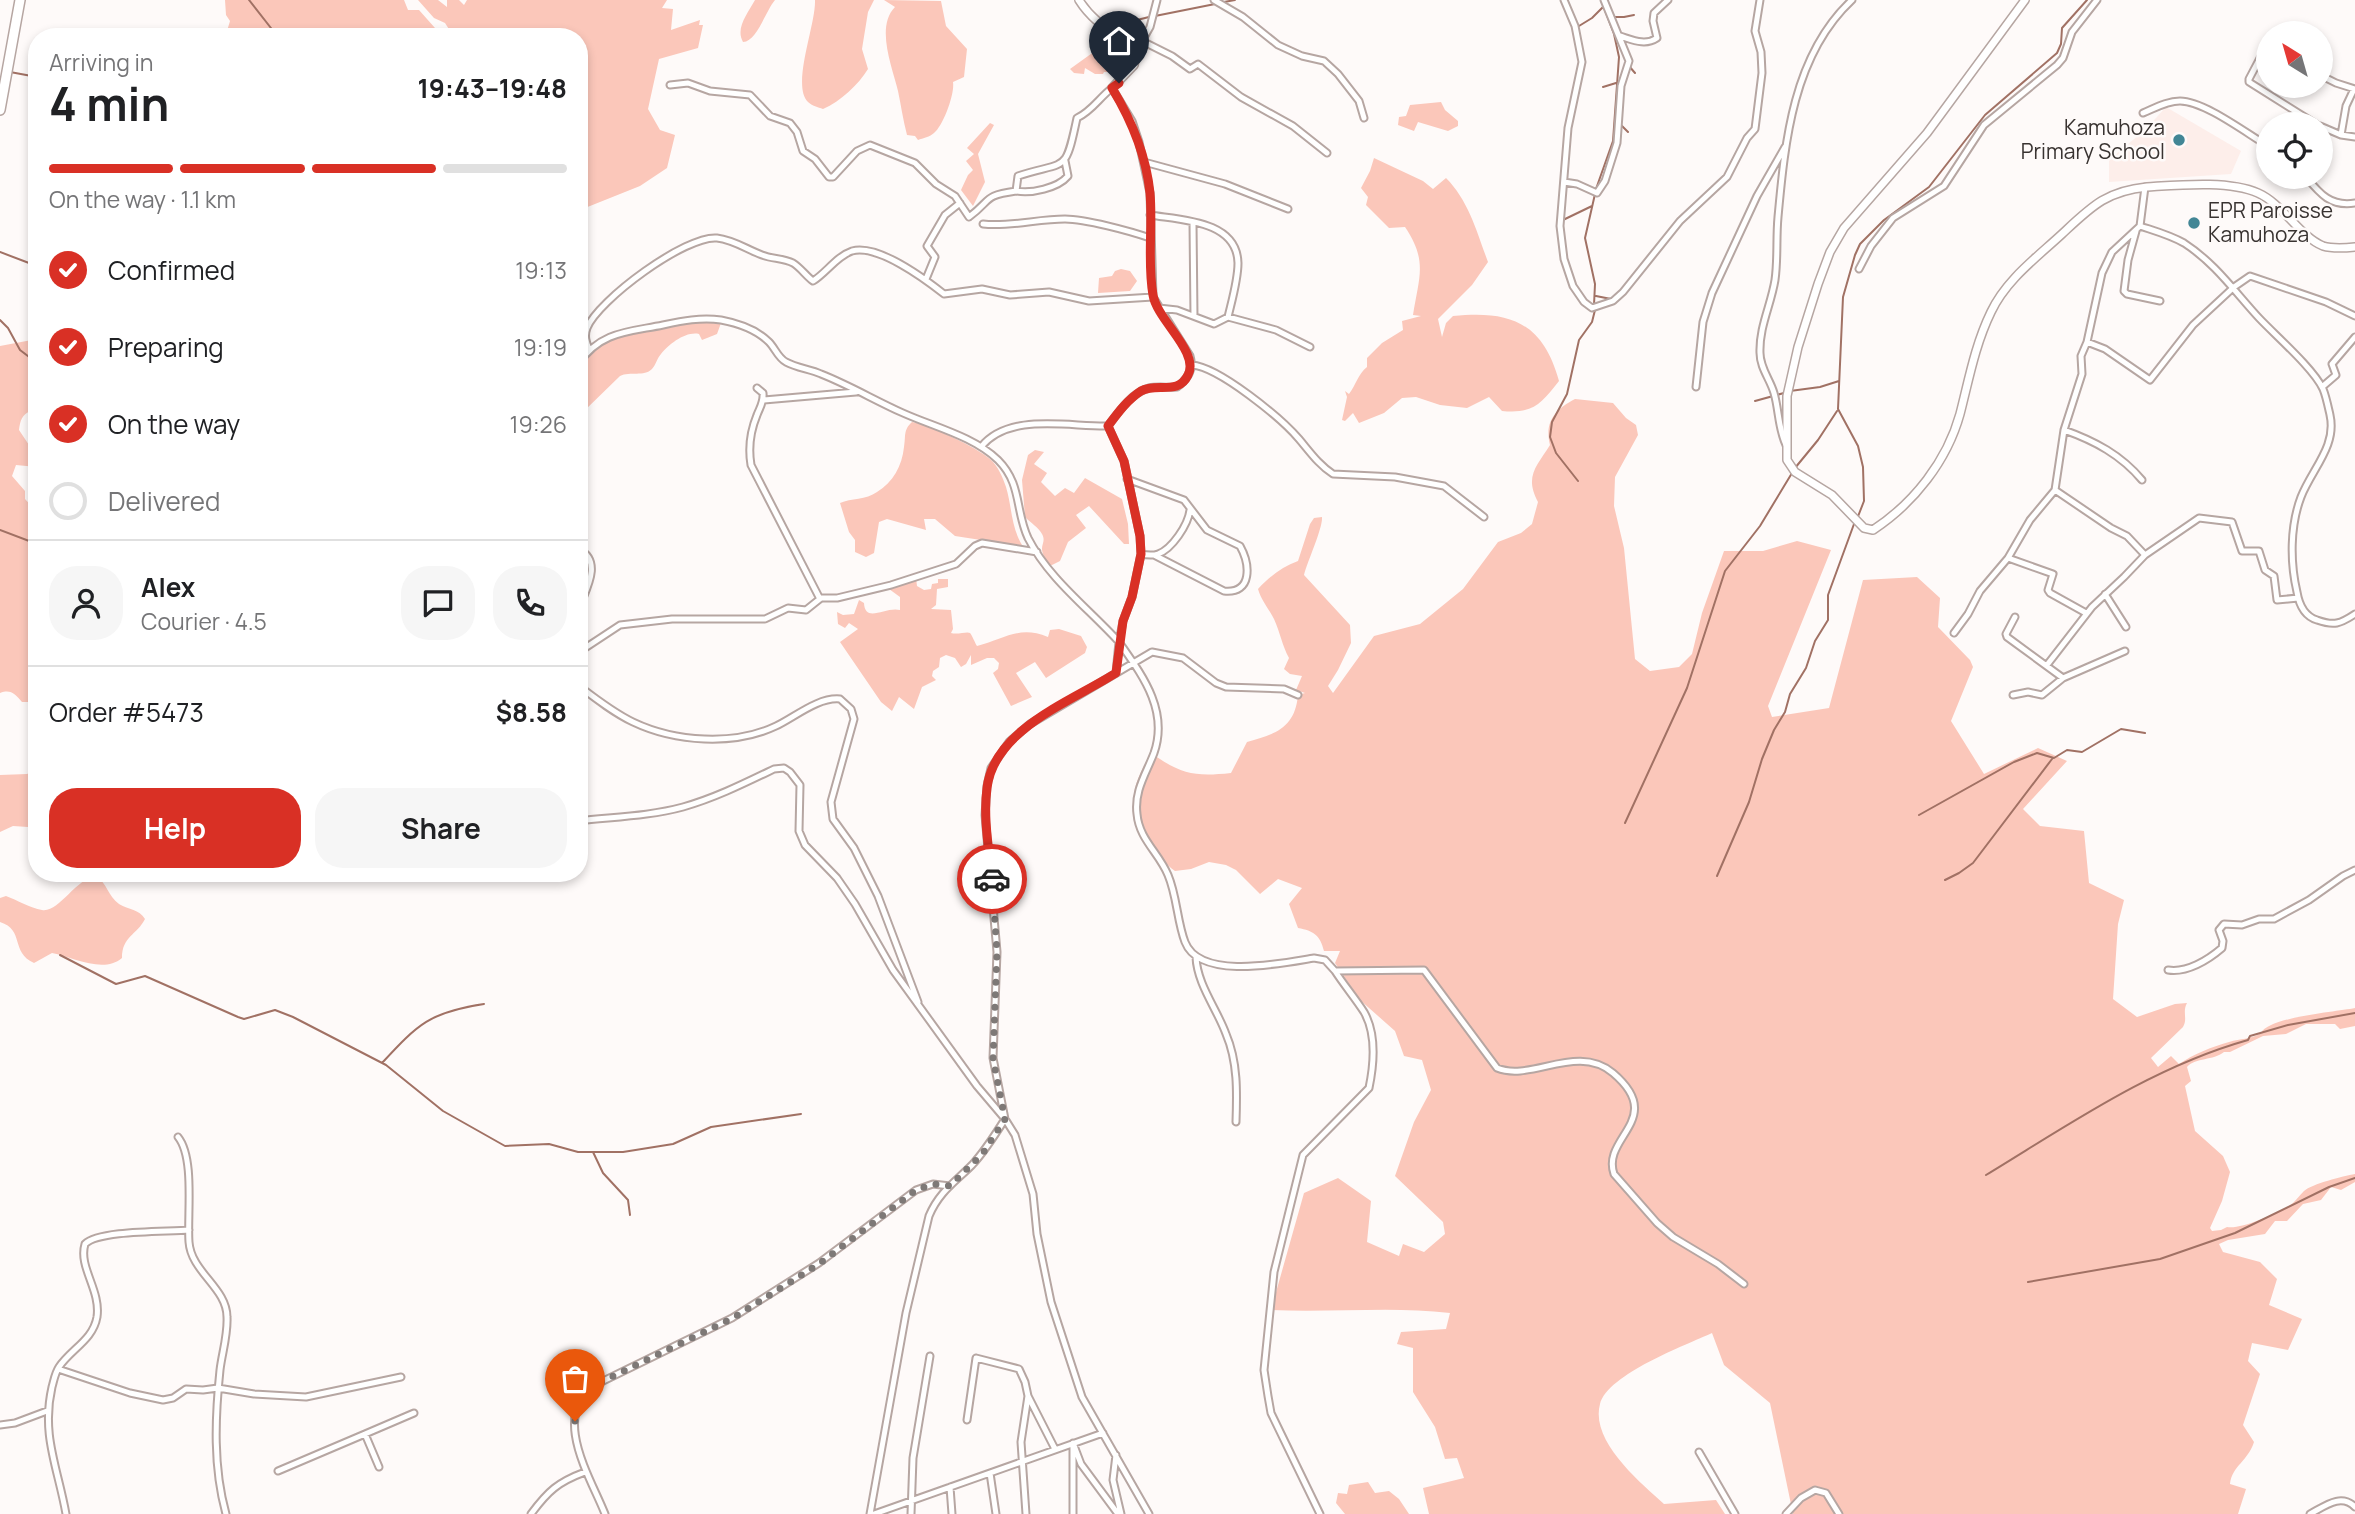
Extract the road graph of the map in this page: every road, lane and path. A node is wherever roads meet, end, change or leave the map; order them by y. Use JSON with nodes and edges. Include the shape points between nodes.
{"nodes":[{"id":1,"x":20,"y":0,"type":"edge"},
{"id":2,"x":1079,"y":0,"type":"edge"},
{"id":3,"x":1157,"y":0,"type":"edge"},
{"id":4,"x":1214,"y":0,"type":"edge"},
{"id":5,"x":1564,"y":0,"type":"edge"},
{"id":6,"x":1604,"y":0,"type":"edge"},
{"id":7,"x":1668,"y":0,"type":"edge"},
{"id":8,"x":1760,"y":0,"type":"edge"},
{"id":9,"x":1852,"y":0,"type":"edge"},
{"id":10,"x":2025,"y":0,"type":"edge"},
{"id":11,"x":2098,"y":0,"type":"edge"},
{"id":12,"x":1619,"y":35,"type":"junction"},
{"id":13,"x":1142,"y":41,"type":"junction"},
{"id":14,"x":1137,"y":50,"type":"junction"},
{"id":15,"x":2256,"y":68,"type":"edge"},
{"id":16,"x":2333,"y":82,"type":"edge"},
{"id":17,"x":670,"y":85,"type":"dead end"},
{"id":18,"x":2256,"y":86,"type":"edge"},
{"id":19,"x":1112,"y":88,"type":"junction"},
{"id":20,"x":2355,"y":89,"type":"edge"},
{"id":21,"x":2275,"y":98,"type":"edge"},
{"id":22,"x":0,"y":110,"type":"edge"},
{"id":23,"x":2297,"y":112,"type":"edge"},
{"id":24,"x":2143,"y":113,"type":"dead end"},
{"id":25,"x":1364,"y":118,"type":"dead end"},
{"id":26,"x":2333,"y":132,"type":"edge"},
{"id":27,"x":2341,"y":135,"type":"junction"},
{"id":28,"x":2355,"y":137,"type":"edge"},
{"id":29,"x":2256,"y":139,"type":"edge"},
{"id":30,"x":1787,"y":144,"type":"junction"},
{"id":31,"x":1327,"y":153,"type":"dead end"},
{"id":32,"x":1065,"y":161,"type":"junction"},
{"id":33,"x":1144,"y":162,"type":"junction"},
{"id":34,"x":1564,"y":182,"type":"junction"},
{"id":35,"x":2145,"y":187,"type":"junction"},
{"id":36,"x":2317,"y":189,"type":"edge"},
{"id":37,"x":1016,"y":191,"type":"junction"},
{"id":38,"x":960,"y":203,"type":"junction"},
{"id":39,"x":2355,"y":203,"type":"edge"},
{"id":40,"x":1288,"y":209,"type":"dead end"},
{"id":41,"x":1150,"y":215,"type":"junction"},
{"id":42,"x":1193,"y":223,"type":"junction"},
{"id":43,"x":983,"y":224,"type":"dead end"},
{"id":44,"x":2138,"y":228,"type":"junction"},
{"id":45,"x":1150,"y":238,"type":"junction"},
{"id":46,"x":2355,"y":247,"type":"edge"},
{"id":47,"x":1859,"y":269,"type":"dead end"},
{"id":48,"x":926,"y":279,"type":"junction"},
{"id":49,"x":2234,"y":287,"type":"junction"},
{"id":50,"x":1153,"y":297,"type":"junction"},
{"id":51,"x":2160,"y":301,"type":"dead end"},
{"id":52,"x":1159,"y":308,"type":"junction"},
{"id":53,"x":1194,"y":316,"type":"junction"},
{"id":54,"x":2355,"y":316,"type":"edge"},
{"id":55,"x":1227,"y":317,"type":"junction"},
{"id":56,"x":588,"y":326,"type":"edge"},
{"id":57,"x":2355,"y":337,"type":"edge"},
{"id":58,"x":2087,"y":342,"type":"junction"},
{"id":59,"x":1310,"y":346,"type":"dead end"},
{"id":60,"x":589,"y":349,"type":"edge"},
{"id":61,"x":1192,"y":365,"type":"junction"},
{"id":62,"x":1696,"y":387,"type":"dead end"},
{"id":63,"x":2322,"y":387,"type":"junction"},
{"id":64,"x":757,"y":388,"type":"dead end"},
{"id":65,"x":859,"y":392,"type":"junction"},
{"id":66,"x":764,"y":400,"type":"junction"},
{"id":67,"x":1108,"y":426,"type":"junction"},
{"id":68,"x":2064,"y":430,"type":"junction"},
{"id":69,"x":981,"y":447,"type":"junction"},
{"id":70,"x":1787,"y":447,"type":"junction"},
{"id":71,"x":1128,"y":479,"type":"junction"},
{"id":72,"x":2142,"y":480,"type":"dead end"},
{"id":73,"x":2055,"y":490,"type":"junction"},
{"id":74,"x":1190,"y":510,"type":"junction"},
{"id":75,"x":1484,"y":517,"type":"dead end"},
{"id":76,"x":1037,"y":552,"type":"junction"},
{"id":77,"x":1141,"y":554,"type":"junction"},
{"id":78,"x":1154,"y":555,"type":"junction"},
{"id":79,"x":2145,"y":555,"type":"junction"},
{"id":80,"x":588,"y":556,"type":"edge"},
{"id":81,"x":2008,"y":558,"type":"junction"},
{"id":82,"x":588,"y":580,"type":"edge"},
{"id":83,"x":2105,"y":594,"type":"junction"},
{"id":84,"x":820,"y":598,"type":"junction"},
{"id":85,"x":2298,"y":598,"type":"junction"},
{"id":86,"x":2086,"y":614,"type":"junction"},
{"id":87,"x":2355,"y":614,"type":"edge"},
{"id":88,"x":2015,"y":617,"type":"dead end"},
{"id":89,"x":2126,"y":627,"type":"dead end"},
{"id":90,"x":1954,"y":633,"type":"dead end"},
{"id":91,"x":1119,"y":642,"type":"junction"},
{"id":92,"x":588,"y":646,"type":"edge"},
{"id":93,"x":2125,"y":651,"type":"dead end"},
{"id":94,"x":1133,"y":662,"type":"junction"},
{"id":95,"x":2047,"y":665,"type":"junction"},
{"id":96,"x":1116,"y":673,"type":"junction"},
{"id":97,"x":2063,"y":678,"type":"junction"},
{"id":98,"x":588,"y":692,"type":"edge"},
{"id":99,"x":1298,"y":695,"type":"dead end"},
{"id":100,"x":2013,"y":695,"type":"dead end"},
{"id":101,"x":588,"y":820,"type":"edge"},
{"id":102,"x":2355,"y":870,"type":"edge"},
{"id":103,"x":1196,"y":957,"type":"junction"},
{"id":104,"x":2168,"y":970,"type":"dead end"},
{"id":105,"x":1335,"y":971,"type":"junction"},
{"id":106,"x":919,"y":1005,"type":"junction"},
{"id":107,"x":1005,"y":1119,"type":"junction"},
{"id":108,"x":1236,"y":1122,"type":"dead end"},
{"id":109,"x":178,"y":1137,"type":"dead end"},
{"id":110,"x":950,"y":1186,"type":"junction"},
{"id":111,"x":189,"y":1230,"type":"junction"},
{"id":112,"x":1744,"y":1284,"type":"dead end"},
{"id":113,"x":930,"y":1356,"type":"dead end"},
{"id":114,"x":58,"y":1369,"type":"junction"},
{"id":115,"x":401,"y":1377,"type":"dead end"},
{"id":116,"x":218,"y":1388,"type":"junction"},
{"id":117,"x":1028,"y":1396,"type":"junction"},
{"id":118,"x":47,"y":1410,"type":"junction"},
{"id":119,"x":414,"y":1413,"type":"dead end"},
{"id":120,"x":967,"y":1420,"type":"dead end"},
{"id":121,"x":0,"y":1425,"type":"edge"},
{"id":122,"x":1102,"y":1433,"type":"junction"},
{"id":123,"x":365,"y":1434,"type":"junction"},
{"id":124,"x":1073,"y":1443,"type":"junction"},
{"id":125,"x":1055,"y":1449,"type":"junction"},
{"id":126,"x":1699,"y":1452,"type":"dead end"},
{"id":127,"x":1116,"y":1455,"type":"junction"},
{"id":128,"x":1023,"y":1461,"type":"junction"},
{"id":129,"x":379,"y":1467,"type":"dead end"},
{"id":130,"x":278,"y":1471,"type":"dead end"},
{"id":131,"x":585,"y":1472,"type":"junction"},
{"id":132,"x":990,"y":1473,"type":"junction"},
{"id":133,"x":950,"y":1487,"type":"junction"},
{"id":134,"x":910,"y":1501,"type":"junction"},
{"id":135,"x":2355,"y":1507,"type":"edge"},
{"id":136,"x":66,"y":1514,"type":"edge"},
{"id":137,"x":226,"y":1514,"type":"edge"},
{"id":138,"x":531,"y":1514,"type":"edge"},
{"id":139,"x":605,"y":1514,"type":"edge"},
{"id":140,"x":872,"y":1514,"type":"edge"},
{"id":141,"x":911,"y":1514,"type":"edge"},
{"id":142,"x":952,"y":1514,"type":"edge"},
{"id":143,"x":996,"y":1514,"type":"edge"},
{"id":144,"x":1026,"y":1514,"type":"edge"},
{"id":145,"x":1073,"y":1514,"type":"edge"},
{"id":146,"x":1119,"y":1514,"type":"edge"},
{"id":147,"x":1149,"y":1514,"type":"edge"},
{"id":148,"x":1320,"y":1514,"type":"edge"},
{"id":149,"x":1734,"y":1514,"type":"edge"},
{"id":150,"x":1786,"y":1514,"type":"edge"},
{"id":151,"x":1839,"y":1514,"type":"edge"},
{"id":152,"x":2310,"y":1514,"type":"edge"}],
"edges":[{"from":1,"to":22,"type":"highway"},
{"from":2,"to":14,"type":"street","via":[[1096,23]]},
{"from":3,"to":13,"type":"street"},
{"from":4,"to":25,"type":"street","via":[[1278,45],[1324,61],[1359,101]]},
{"from":5,"to":34,"type":"street","via":[[1582,62],[1568,128]]},
{"from":6,"to":12,"type":"street"},
{"from":7,"to":12,"type":"street","via":[[1654,13],[1657,37],[1653,41]]},
{"from":8,"to":34,"type":"street","via":[[1755,31],[1762,73],[1755,129],[1727,177],[1680,220],[1623,292],[1595,308],[1584,302],[1573,286],[1564,258],[1560,226]]},
{"from":9,"to":30,"type":"street","via":[[1812,56],[1791,111]]},
{"from":10,"to":70,"type":"street","via":[[1927,133],[1844,228],[1830,252],[1787,396]]},
{"from":11,"to":47,"type":"street","via":[[2072,32],[2057,65],[1984,125],[1944,186],[1893,218]]},
{"from":12,"to":34,"type":"street","via":[[1629,61],[1621,86],[1619,132],[1610,169],[1597,193]]},
{"from":13,"to":14,"type":"street"},
{"from":13,"to":31,"type":"street","via":[[1190,69],[1198,64],[1208,70]]},
{"from":14,"to":19,"type":"street","via":[[1133,65]]},
{"from":15,"to":18,"type":"street","via":[[2249,82]]},
{"from":16,"to":20,"type":"street"},
{"from":17,"to":38,"type":"street","via":[[688,83],[709,91],[750,95],[770,116],[790,123],[803,151],[829,177],[857,151],[873,145],[915,163]]},
{"from":19,"to":32,"type":"street","via":[[1077,118]]},
{"from":19,"to":33,"type":"street","via":[[1132,121]]},
{"from":20,"to":27,"type":"street","via":[[2346,106]]},
{"from":21,"to":23,"type":"street"},
{"from":24,"to":29,"type":"street","via":[[2171,102],[2191,103]]},
{"from":26,"to":27,"type":"street"},
{"from":27,"to":28,"type":"street"},
{"from":30,"to":62,"type":"street","via":[[1712,293],[1703,322]]},
{"from":30,"to":70,"type":"street","via":[[1774,281],[1760,333],[1761,362]]},
{"from":32,"to":37,"type":"street","via":[[1017,177]]},
{"from":32,"to":37,"type":"street","via":[[1068,176],[1062,183],[1027,193]]},
{"from":33,"to":40,"type":"street","via":[[1225,184]]},
{"from":33,"to":41,"type":"street"},
{"from":35,"to":44,"type":"street"},
{"from":35,"to":46,"type":"street","via":[[2245,188],[2270,199],[2322,246]]},
{"from":35,"to":70,"type":"street","via":[[2102,199],[2007,287],[1984,327],[1949,446],[1934,471],[1888,520],[1873,530],[1864,527],[1832,495],[1793,469]]},
{"from":36,"to":39,"type":"street","via":[[2336,204]]},
{"from":37,"to":38,"type":"street","via":[[986,199],[970,217]]},
{"from":38,"to":48,"type":"street","via":[[945,215],[927,247],[935,257]]},
{"from":41,"to":42,"type":"street"},
{"from":41,"to":45,"type":"street"},
{"from":42,"to":53,"type":"street"},
{"from":42,"to":55,"type":"street","via":[[1215,228],[1236,249],[1238,264]]},
{"from":43,"to":45,"type":"street","via":[[1069,219]]},
{"from":44,"to":49,"type":"street","via":[[2182,242]]},
{"from":44,"to":51,"type":"street","via":[[2124,291]]},
{"from":44,"to":58,"type":"street","via":[[2107,261]]},
{"from":45,"to":50,"type":"street"},
{"from":48,"to":50,"type":"street","via":[[948,294],[982,289],[1010,295],[1049,292],[1099,301]]},
{"from":48,"to":56,"type":"street","via":[[884,257],[854,251],[813,281],[789,261],[733,241],[708,238],[675,251],[610,297]]},
{"from":49,"to":54,"type":"street","via":[[2252,276]]},
{"from":49,"to":58,"type":"street","via":[[2193,325],[2151,380]]},
{"from":49,"to":63,"type":"street"},
{"from":50,"to":52,"type":"street"},
{"from":52,"to":53,"type":"street"},
{"from":52,"to":61,"type":"street"},
{"from":53,"to":55,"type":"street","via":[[1214,324]]},
{"from":55,"to":59,"type":"street","via":[[1276,330]]},
{"from":57,"to":63,"type":"street","via":[[2332,364],[2336,375]]},
{"from":58,"to":68,"type":"street"},
{"from":60,"to":65,"type":"street","via":[[634,329],[689,319],[721,320],[754,331],[788,363]]},
{"from":61,"to":67,"type":"street","via":[[1177,387],[1142,391]]},
{"from":61,"to":75,"type":"street","via":[[1255,400],[1333,474],[1395,477],[1444,486]]},
{"from":63,"to":85,"type":"street","via":[[2330,413],[2331,440],[2311,475],[2294,521],[2292,559]]},
{"from":64,"to":66,"type":"street"},
{"from":65,"to":66,"type":"street"},
{"from":65,"to":69,"type":"street"},
{"from":66,"to":84,"type":"street","via":[[749,439],[751,465]]},
{"from":67,"to":69,"type":"street","via":[[1035,424],[990,437]]},
{"from":67,"to":71,"type":"street"},
{"from":68,"to":72,"type":"street","via":[[2107,448]]},
{"from":68,"to":73,"type":"street"},
{"from":69,"to":76,"type":"street","via":[[1011,476],[1027,536]]},
{"from":71,"to":74,"type":"street","via":[[1176,496]]},
{"from":71,"to":77,"type":"street"},
{"from":73,"to":79,"type":"street","via":[[2127,536]]},
{"from":73,"to":81,"type":"street","via":[[2030,520]]},
{"from":74,"to":78,"type":"street","via":[[1182,531]]},
{"from":74,"to":78,"type":"street","via":[[1207,530],[1240,547],[1248,567],[1242,587],[1224,591]]},
{"from":76,"to":84,"type":"street","via":[[982,543],[956,564],[891,585]]},
{"from":76,"to":91,"type":"street"},
{"from":77,"to":78,"type":"street"},
{"from":77,"to":91,"type":"street"},
{"from":79,"to":83,"type":"street"},
{"from":79,"to":85,"type":"street","via":[[2199,518],[2232,522],[2242,551],[2259,551],[2265,570],[2272,573],[2277,600]]},
{"from":80,"to":82,"type":"street","via":[[592,567]]},
{"from":81,"to":86,"type":"street","via":[[2053,574],[2050,593]]},
{"from":81,"to":90,"type":"street"},
{"from":83,"to":86,"type":"street"},
{"from":83,"to":89,"type":"street"},
{"from":84,"to":92,"type":"street","via":[[806,610],[788,608],[765,618],[620,625]]},
{"from":85,"to":87,"type":"street","via":[[2308,617],[2331,625]]},
{"from":86,"to":95,"type":"street"},
{"from":88,"to":95,"type":"street","via":[[2007,637]]},
{"from":91,"to":94,"type":"street"},
{"from":91,"to":96,"type":"street"},
{"from":93,"to":97,"type":"street"},
{"from":94,"to":96,"type":"street"},
{"from":94,"to":99,"type":"street","via":[[1152,652],[1177,656],[1226,687],[1284,689]]},
{"from":94,"to":103,"type":"street","via":[[1151,690],[1158,735],[1140,784],[1137,817],[1145,840],[1169,877],[1186,944]]},
{"from":95,"to":97,"type":"street"},
{"from":96,"to":107,"type":"street","via":[[1030,723],[991,768],[985,815],[997,952],[993,1059]]},
{"from":97,"to":100,"type":"street","via":[[2042,695]]},
{"from":98,"to":106,"type":"street","via":[[632,722],[690,738],[750,734],[770,729],[826,700],[840,699],[846,704],[854,719],[830,813],[878,896]]},
{"from":101,"to":106,"type":"street","via":[[683,807],[784,768],[800,785],[801,839],[837,878]]},
{"from":102,"to":104,"type":"street","via":[[2274,919],[2224,924],[2219,930],[2222,948],[2215,954],[2188,968]]},
{"from":103,"to":105,"type":"street","via":[[1235,967],[1321,958]]},
{"from":103,"to":108,"type":"street","via":[[1199,975],[1228,1037],[1237,1082]]},
{"from":105,"to":112,"type":"street","via":[[1424,970],[1493,1063],[1506,1071],[1582,1062],[1596,1063],[1615,1075],[1635,1109],[1614,1154],[1614,1174],[1657,1223]]},
{"from":105,"to":148,"type":"street","via":[[1368,1021],[1372,1046],[1369,1088],[1303,1154],[1274,1272],[1264,1370],[1271,1413]]},
{"from":106,"to":107,"type":"street"},
{"from":107,"to":110,"type":"street","via":[[983,1153]]},
{"from":107,"to":122,"type":"street","via":[[1019,1145],[1033,1194],[1051,1302],[1082,1397]]},
{"from":109,"to":111,"type":"street","via":[[188,1171]]},
{"from":110,"to":131,"type":"street","via":[[923,1186],[811,1269],[733,1318],[582,1395],[575,1421]]},
{"from":110,"to":140,"type":"street","via":[[934,1202],[905,1313]]},
{"from":111,"to":114,"type":"street","via":[[108,1235],[85,1244],[83,1259],[97,1297],[96,1321],[91,1334]]},
{"from":111,"to":116,"type":"street","via":[[188,1245],[197,1266],[217,1290],[228,1316]]},
{"from":113,"to":134,"type":"street"},
{"from":114,"to":116,"type":"street","via":[[163,1400],[186,1389]]},
{"from":114,"to":118,"type":"street"},
{"from":115,"to":116,"type":"street","via":[[306,1397]]},
{"from":116,"to":137,"type":"street","via":[[217,1461]]},
{"from":117,"to":120,"type":"street","via":[[1019,1369],[976,1358]]},
{"from":117,"to":125,"type":"street"},
{"from":117,"to":128,"type":"street"},
{"from":118,"to":121,"type":"street"},
{"from":118,"to":136,"type":"street","via":[[49,1442]]},
{"from":119,"to":123,"type":"street"},
{"from":122,"to":124,"type":"street"},
{"from":122,"to":127,"type":"street"},
{"from":123,"to":129,"type":"street"},
{"from":123,"to":130,"type":"street"},
{"from":124,"to":125,"type":"street"},
{"from":124,"to":145,"type":"street"},
{"from":124,"to":146,"type":"street","via":[[1081,1464]]},
{"from":125,"to":128,"type":"street"},
{"from":126,"to":149,"type":"street"},
{"from":127,"to":146,"type":"street","via":[[1113,1480]]},
{"from":127,"to":147,"type":"street"},
{"from":128,"to":132,"type":"street"},
{"from":128,"to":144,"type":"street"},
{"from":131,"to":138,"type":"street","via":[[548,1491]]},
{"from":131,"to":139,"type":"street"},
{"from":132,"to":133,"type":"street"},
{"from":132,"to":143,"type":"street"},
{"from":133,"to":134,"type":"street"},
{"from":133,"to":142,"type":"street"},
{"from":134,"to":140,"type":"street"},
{"from":134,"to":141,"type":"street"},
{"from":135,"to":152,"type":"street","via":[[2341,1500]]},
{"from":150,"to":151,"type":"street","via":[[1815,1490],[1826,1493]]}]}
